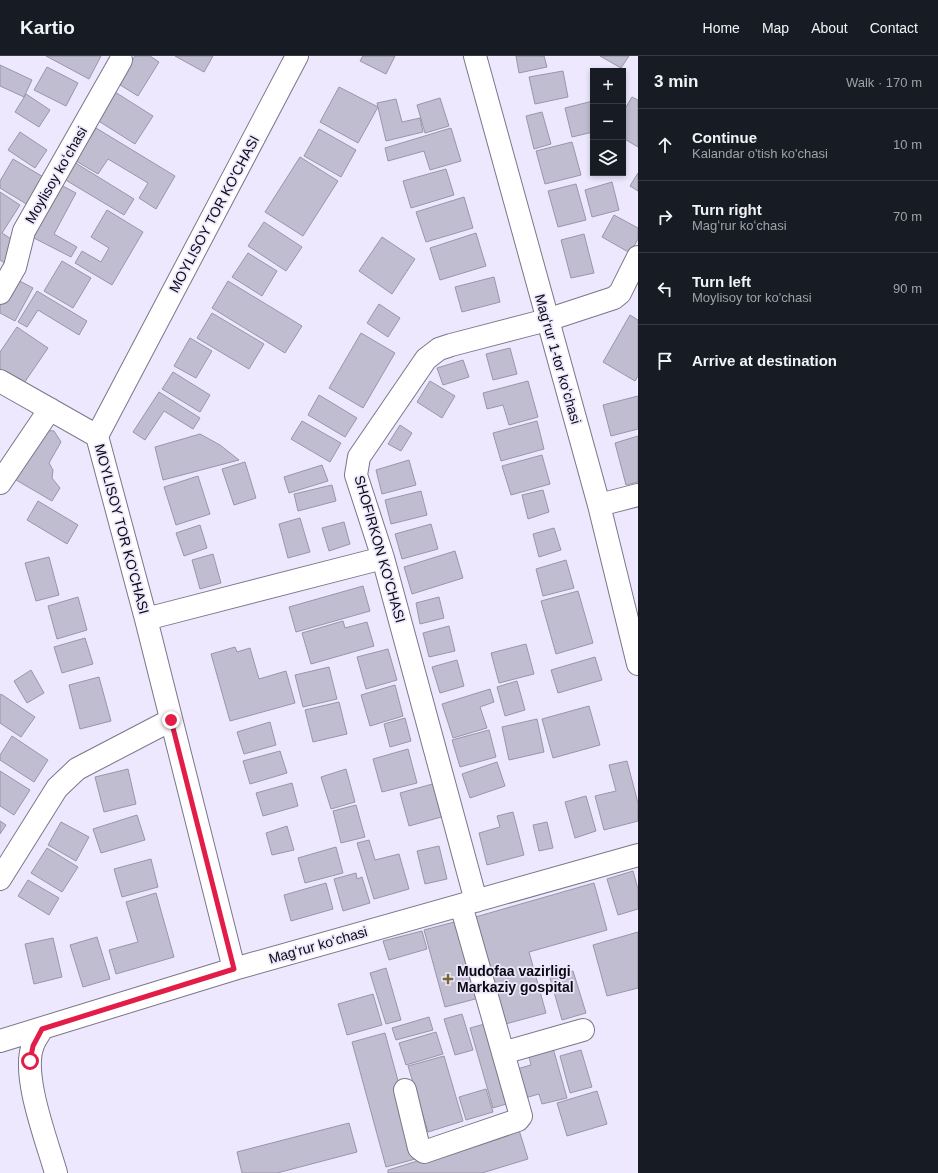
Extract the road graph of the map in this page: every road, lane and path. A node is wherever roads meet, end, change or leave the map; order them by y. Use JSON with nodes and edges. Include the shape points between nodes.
{"nodes":[{"id":1,"x":298,"y":56,"type":"edge"},
{"id":2,"x":475,"y":56,"type":"edge"},
{"id":3,"x":120,"y":60,"type":"dead end"},
{"id":4,"x":638,"y":256,"type":"edge"},
{"id":5,"x":0,"y":293,"type":"edge"},
{"id":6,"x":547,"y":320,"type":"junction"},
{"id":7,"x":0,"y":381,"type":"edge"},
{"id":8,"x":50,"y":409,"type":"junction"},
{"id":9,"x":97,"y":436,"type":"junction"},
{"id":10,"x":0,"y":483,"type":"edge"},
{"id":11,"x":638,"y":495,"type":"edge"},
{"id":12,"x":599,"y":505,"type":"junction"},
{"id":13,"x":383,"y":558,"type":"junction"},
{"id":14,"x":146,"y":619,"type":"junction"},
{"id":15,"x":638,"y":664,"type":"edge"},
{"id":16,"x":171,"y":720,"type":"junction"},
{"id":17,"x":638,"y":855,"type":"edge"},
{"id":18,"x":0,"y":879,"type":"edge"},
{"id":19,"x":469,"y":903,"type":"junction"},
{"id":20,"x":234,"y":969,"type":"junction"},
{"id":21,"x":42,"y":1029,"type":"junction"},
{"id":22,"x":583,"y":1030,"type":"dead end"},
{"id":23,"x":0,"y":1041,"type":"edge"},
{"id":24,"x":503,"y":1053,"type":"junction"},
{"id":25,"x":405,"y":1090,"type":"dead end"},
{"id":26,"x":56,"y":1173,"type":"edge"}],
"edges":[{"from":1,"to":9,"type":"street","name":"MOYLISOY TOR KO'CHASI"},
{"from":2,"to":6,"type":"street","name":"Magʻrur 1-tor koʻchasi"},
{"from":3,"to":5,"type":"street","name":"Moylisoy koʻchasi","via":[[24,231],[15,268]]},
{"from":4,"to":6,"type":"street","name":"SHOFIRKON KO'CHASI","via":[[620,293],[614,298]]},
{"from":6,"to":12,"type":"street","name":"Magʻrur 1-tor koʻchasi"},
{"from":6,"to":13,"type":"street","name":"SHOFIRKON KO'CHASI","via":[[451,345],[439,349],[426,359],[359,457],[356,475]]},
{"from":7,"to":8,"type":"street"},
{"from":8,"to":9,"type":"street"},
{"from":8,"to":10,"type":"street"},
{"from":9,"to":14,"type":"street","name":"MOYLISOY TOR KO'CHASI"},
{"from":11,"to":12,"type":"street"},
{"from":12,"to":15,"type":"street","name":"Magʻrur 1-tor koʻchasi"},
{"from":13,"to":14,"type":"street"},
{"from":13,"to":19,"type":"street","name":"SHOFIRKON KO'CHASI"},
{"from":14,"to":16,"type":"street","name":"MOYLISOY TOR KO'CHASI"},
{"from":16,"to":18,"type":"street","via":[[77,769],[57,788]]},
{"from":16,"to":20,"type":"street","name":"MOYLISOY TOR KO'CHASI"},
{"from":17,"to":19,"type":"street","name":"Magʻrur koʻchasi"},
{"from":19,"to":20,"type":"street","name":"Magʻrur koʻchasi"},
{"from":19,"to":24,"type":"street","name":"SHOFIRKON KO'CHASI"},
{"from":20,"to":21,"type":"street","name":"Magʻrur koʻchasi"},
{"from":21,"to":23,"type":"street","name":"Magʻrur koʻchasi"},
{"from":21,"to":26,"type":"street","via":[[33,1046],[30,1061],[31,1088]]},
{"from":22,"to":24,"type":"street"},
{"from":24,"to":25,"type":"street","name":"SHOFIRKON KO'CHASI","via":[[521,1116],[518,1120],[424,1152],[419,1148]]}]}
